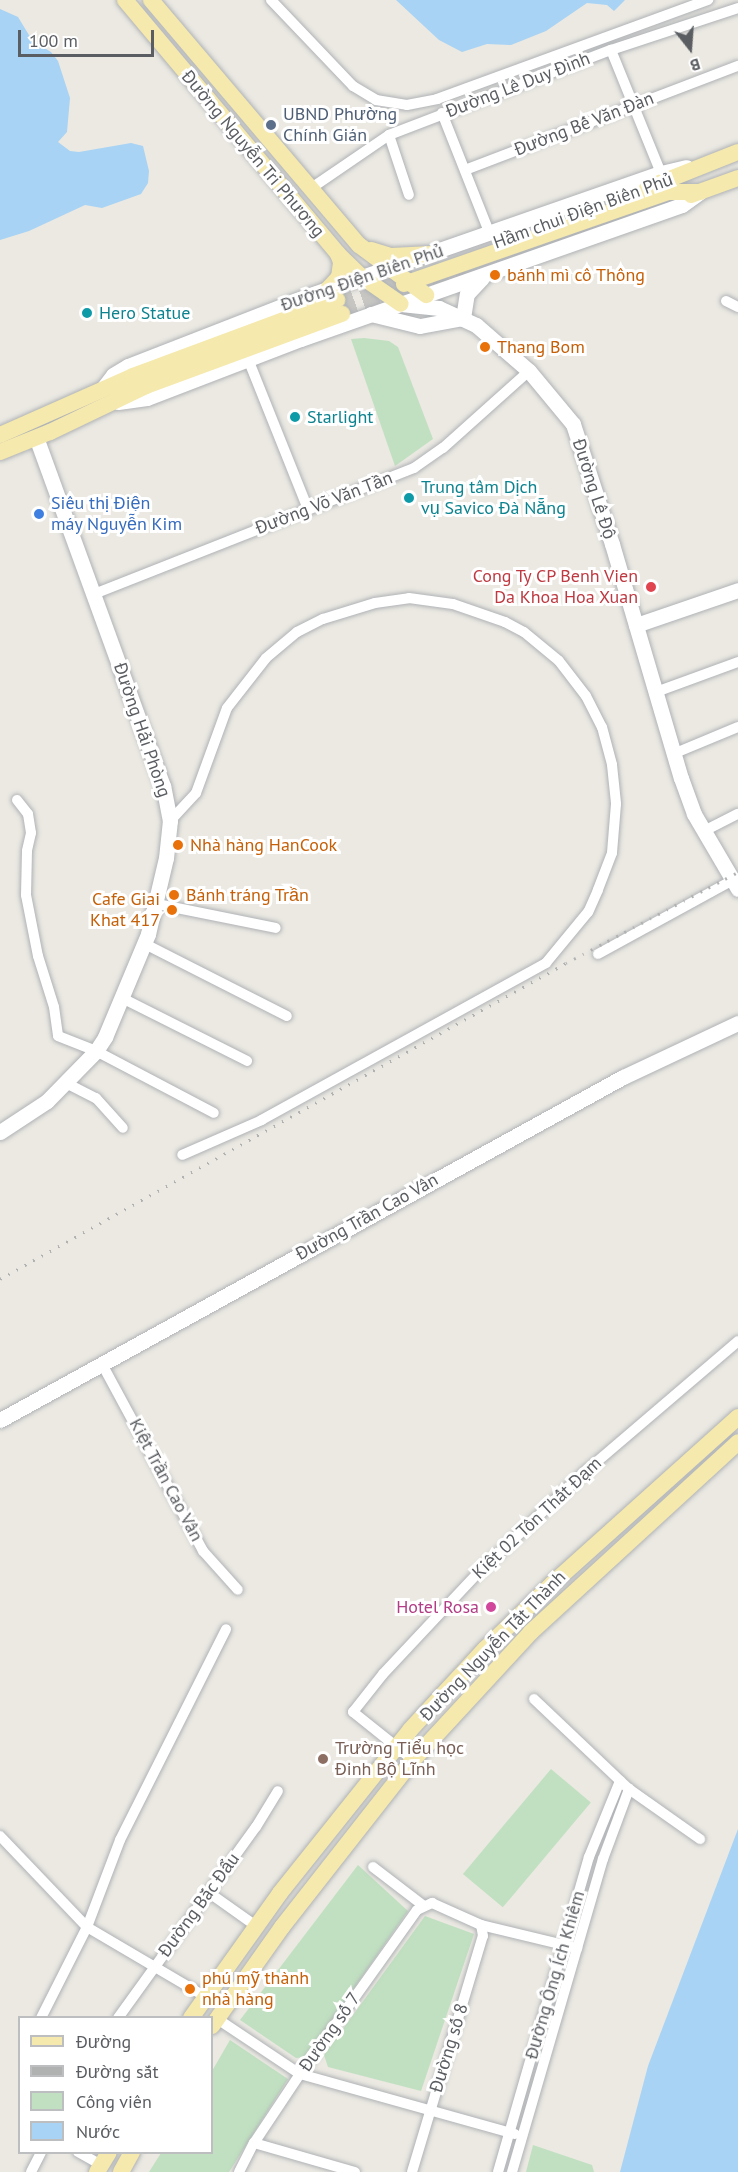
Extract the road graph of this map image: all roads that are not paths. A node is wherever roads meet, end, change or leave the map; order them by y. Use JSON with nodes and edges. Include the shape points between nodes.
{"nodes":[{"id":1,"x":125,"y":0,"type":"edge"},
{"id":2,"x":151,"y":0,"type":"edge"},
{"id":3,"x":271,"y":0,"type":"edge"},
{"id":4,"x":708,"y":0,"type":"edge"},
{"id":5,"x":738,"y":8,"type":"edge"},
{"id":6,"x":611,"y":50,"type":"junction"},
{"id":7,"x":738,"y":66,"type":"edge"},
{"id":8,"x":633,"y":105,"type":"junction"},
{"id":9,"x":442,"y":114,"type":"junction"},
{"id":10,"x":388,"y":135,"type":"junction"},
{"id":11,"x":738,"y":152,"type":"edge"},
{"id":12,"x":708,"y":163,"type":"junction"},
{"id":13,"x":465,"y":170,"type":"junction"},
{"id":14,"x":661,"y":172,"type":"junction"},
{"id":15,"x":738,"y":178,"type":"edge"},
{"id":16,"x":310,"y":189,"type":"junction"},
{"id":17,"x":700,"y":192,"type":"junction"},
{"id":18,"x":409,"y":195,"type":"dead end"},
{"id":19,"x":490,"y":234,"type":"junction"},
{"id":20,"x":359,"y":245,"type":"junction"},
{"id":21,"x":338,"y":254,"type":"junction"},
{"id":22,"x":431,"y":254,"type":"junction"},
{"id":23,"x":458,"y":257,"type":"tunnel mouth"},
{"id":24,"x":388,"y":268,"type":"junction"},
{"id":25,"x":465,"y":273,"type":"tunnel mouth"},
{"id":26,"x":488,"y":274,"type":"junction"},
{"id":27,"x":362,"y":277,"type":"junction"},
{"id":28,"x":410,"y":283,"type":"junction"},
{"id":29,"x":426,"y":295,"type":"junction"},
{"id":30,"x":336,"y":301,"type":"junction"},
{"id":31,"x":726,"y":301,"type":"dead end"},
{"id":32,"x":401,"y":304,"type":"junction"},
{"id":33,"x":738,"y":307,"type":"edge"},
{"id":34,"x":439,"y":308,"type":"junction"},
{"id":35,"x":371,"y":314,"type":"junction"},
{"id":36,"x":463,"y":318,"type":"junction"},
{"id":37,"x":248,"y":359,"type":"junction"},
{"id":38,"x":529,"y":372,"type":"junction"},
{"id":39,"x":114,"y":402,"type":"junction"},
{"id":40,"x":0,"y":435,"type":"edge"},
{"id":41,"x":36,"y":438,"type":"junction"},
{"id":42,"x":0,"y":452,"type":"edge"},
{"id":43,"x":308,"y":509,"type":"junction"},
{"id":44,"x":738,"y":590,"type":"edge"},
{"id":45,"x":94,"y":594,"type":"junction"},
{"id":46,"x":636,"y":625,"type":"junction"},
{"id":47,"x":738,"y":662,"type":"edge"},
{"id":48,"x":656,"y":693,"type":"junction"},
{"id":49,"x":735,"y":729,"type":"edge"},
{"id":50,"x":673,"y":754,"type":"junction"},
{"id":51,"x":16,"y":800,"type":"dead end"},
{"id":52,"x":738,"y":814,"type":"edge"},
{"id":53,"x":170,"y":820,"type":"junction"},
{"id":54,"x":704,"y":831,"type":"junction"},
{"id":55,"x":736,"y":882,"type":"edge"},
{"id":56,"x":157,"y":904,"type":"junction"},
{"id":57,"x":276,"y":928,"type":"dead end"},
{"id":58,"x":145,"y":944,"type":"junction"},
{"id":59,"x":598,"y":954,"type":"dead end"},
{"id":60,"x":122,"y":998,"type":"junction"},
{"id":61,"x":287,"y":1016,"type":"dead end"},
{"id":62,"x":738,"y":1023,"type":"edge"},
{"id":63,"x":96,"y":1051,"type":"junction"},
{"id":64,"x":247,"y":1061,"type":"dead end"},
{"id":65,"x":66,"y":1083,"type":"junction"},
{"id":66,"x":214,"y":1113,"type":"dead end"},
{"id":67,"x":123,"y":1128,"type":"dead end"},
{"id":68,"x":0,"y":1132,"type":"edge"},
{"id":69,"x":182,"y":1155,"type":"dead end"},
{"id":70,"x":738,"y":1341,"type":"edge"},
{"id":71,"x":102,"y":1364,"type":"junction"},
{"id":72,"x":738,"y":1417,"type":"edge"},
{"id":73,"x":0,"y":1420,"type":"edge"},
{"id":74,"x":738,"y":1442,"type":"edge"},
{"id":75,"x":622,"y":1521,"type":"junction"},
{"id":76,"x":637,"y":1535,"type":"junction"},
{"id":77,"x":238,"y":1590,"type":"dead end"},
{"id":78,"x":226,"y":1629,"type":"dead end"},
{"id":79,"x":534,"y":1699,"type":"dead end"},
{"id":80,"x":396,"y":1747,"type":"junction"},
{"id":81,"x":413,"y":1760,"type":"junction"},
{"id":82,"x":620,"y":1781,"type":"junction"},
{"id":83,"x":630,"y":1789,"type":"junction"},
{"id":84,"x":278,"y":1791,"type":"dead end"},
{"id":85,"x":0,"y":1836,"type":"edge"},
{"id":86,"x":700,"y":1839,"type":"dead end"},
{"id":87,"x":373,"y":1867,"type":"dead end"},
{"id":88,"x":207,"y":1892,"type":"junction"},
{"id":89,"x":428,"y":1905,"type":"junction"},
{"id":90,"x":482,"y":1925,"type":"junction"},
{"id":91,"x":256,"y":1926,"type":"junction"},
{"id":92,"x":87,"y":1927,"type":"junction"},
{"id":93,"x":564,"y":1944,"type":"junction"},
{"id":94,"x":577,"y":1948,"type":"junction"},
{"id":95,"x":154,"y":1966,"type":"junction"},
{"id":96,"x":204,"y":1996,"type":"junction"},
{"id":97,"x":42,"y":2016,"type":"edge"},
{"id":98,"x":119,"y":2016,"type":"edge"},
{"id":99,"x":192,"y":2016,"type":"edge"},
{"id":100,"x":217,"y":2017,"type":"edge"},
{"id":101,"x":300,"y":2074,"type":"junction"},
{"id":102,"x":430,"y":2110,"type":"junction"},
{"id":103,"x":510,"y":2132,"type":"junction"},
{"id":104,"x":522,"y":2136,"type":"junction"},
{"id":105,"x":254,"y":2143,"type":"junction"},
{"id":106,"x":40,"y":2154,"type":"edge"},
{"id":107,"x":82,"y":2154,"type":"edge"},
{"id":108,"x":131,"y":2154,"type":"edge"},
{"id":109,"x":102,"y":2163,"type":"edge"},
{"id":110,"x":31,"y":2172,"type":"edge"},
{"id":111,"x":121,"y":2172,"type":"edge"},
{"id":112,"x":238,"y":2172,"type":"edge"},
{"id":113,"x":355,"y":2172,"type":"edge"},
{"id":114,"x":412,"y":2172,"type":"edge"},
{"id":115,"x":498,"y":2172,"type":"edge"},
{"id":116,"x":512,"y":2172,"type":"edge"}],
"edges":[{"from":1,"to":21,"type":"main road","name":"Đường Nguyễn Tri Phương"},
{"from":2,"to":16,"type":"main road","name":"Đường Nguyễn Tri Phương"},
{"from":3,"to":4,"type":"street","via":[[353,86],[376,100],[407,105],[437,99]]},
{"from":5,"to":6,"type":"street","name":"Đường Lê Duy Đình"},
{"from":6,"to":8,"type":"street"},
{"from":6,"to":9,"type":"street","name":"Đường Lê Duy Đình"},
{"from":7,"to":8,"type":"street","name":"Đường Bế Văn Đàn"},
{"from":8,"to":13,"type":"street","name":"Đường Bế Văn Đàn"},
{"from":8,"to":14,"type":"street"},
{"from":9,"to":10,"type":"street","name":"Đường Lê Duy Đình"},
{"from":9,"to":13,"type":"street"},
{"from":10,"to":16,"type":"street","name":"Đường Lê Duy Đình"},
{"from":10,"to":18,"type":"street"},
{"from":11,"to":12,"type":"main road","name":"Đường Điện Biên Phủ"},
{"from":12,"to":14,"type":"street","name":"Đường Điện Biên Phủ"},
{"from":12,"to":23,"type":"main road","name":"Hầm chui Điện Biên Phủ"},
{"from":13,"to":19,"type":"street"},
{"from":14,"to":19,"type":"street","name":"Đường Điện Biên Phủ"},
{"from":15,"to":17,"type":"main road","name":"Đường Điện Biên Phủ"},
{"from":16,"to":20,"type":"main road","name":"Đường Nguyễn Tri Phương"},
{"from":17,"to":25,"type":"main road","name":"Hầm chui Điện Biên Phủ"},
{"from":17,"to":26,"type":"street","name":"Đường Điện Biên Phủ","via":[[684,205]]},
{"from":17,"to":28,"type":"main road","via":[[668,192]]},
{"from":19,"to":22,"type":"street","name":"Đường Điện Biên Phủ"},
{"from":20,"to":22,"type":"main road","via":[[391,256]]},
{"from":20,"to":24,"type":"main road","name":"Đường Nguyễn Tri Phương"},
{"from":21,"to":27,"type":"main road","name":"Đường Nguyễn Tri Phương"},
{"from":21,"to":30,"type":"main road"},
{"from":22,"to":24,"type":"street","name":"Đường Điện Biên Phủ"},
{"from":24,"to":27,"type":"street","name":"Đường Điện Biên Phủ"},
{"from":24,"to":28,"type":"main road","name":"Đường Nguyễn Tri Phương"},
{"from":26,"to":29,"type":"street","name":"Đường Điện Biên Phủ"},
{"from":26,"to":36,"type":"street","via":[[471,286]]},
{"from":27,"to":28,"type":"main road","via":[[390,285]]},
{"from":27,"to":30,"type":"street","name":"Đường Điện Biên Phủ"},
{"from":27,"to":32,"type":"main road","name":"Đường Nguyễn Tri Phương"},
{"from":28,"to":29,"type":"main road","name":"Đường Nguyễn Tri Phương"},
{"from":29,"to":32,"type":"street","name":"Đường Điện Biên Phủ"},
{"from":29,"to":34,"type":"street","name":"Đường Lê Độ"},
{"from":30,"to":39,"type":"main road"},
{"from":30,"to":40,"type":"main road","via":[[103,388]]},
{"from":31,"to":33,"type":"street"},
{"from":32,"to":34,"type":"street","name":"Đường Lê Độ"},
{"from":32,"to":35,"type":"street","name":"Đường Điện Biên Phủ"},
{"from":34,"to":36,"type":"street","name":"Đường Lê Độ"},
{"from":35,"to":36,"type":"street","via":[[420,326]]},
{"from":35,"to":37,"type":"street","name":"Đường Điện Biên Phủ"},
{"from":36,"to":38,"type":"street","name":"Đường Lê Độ","via":[[488,334]]},
{"from":37,"to":39,"type":"street","name":"Đường Điện Biên Phủ","via":[[147,398]]},
{"from":37,"to":43,"type":"street"},
{"from":38,"to":43,"type":"street","name":"Đường Võ Văn Tần","via":[[443,448],[414,468]]},
{"from":38,"to":46,"type":"street","name":"Đường Lê Độ","via":[[573,424],[579,437]]},
{"from":39,"to":41,"type":"main road","name":"Đường Điện Biên Phủ"},
{"from":41,"to":42,"type":"main road","name":"Đường Điện Biên Phủ"},
{"from":41,"to":45,"type":"street","name":"Đường Hải Phòng"},
{"from":43,"to":45,"type":"street","name":"Đường Võ Văn Tần"},
{"from":44,"to":46,"type":"street"},
{"from":45,"to":53,"type":"street","name":"Đường Hải Phòng","via":[[163,786]]},
{"from":46,"to":48,"type":"street","name":"Đường Lê Độ"},
{"from":47,"to":48,"type":"street"},
{"from":48,"to":50,"type":"street","name":"Đường Lê Độ"},
{"from":49,"to":50,"type":"street"},
{"from":50,"to":54,"type":"street","name":"Đường Lê Độ"},
{"from":51,"to":63,"type":"street","via":[[28,814],[31,833],[26,895],[58,1036]]},
{"from":52,"to":54,"type":"street"},
{"from":53,"to":56,"type":"street","name":"Đường Hải Phòng"},
{"from":53,"to":69,"type":"street","via":[[196,793],[227,708],[266,658],[297,632],[323,619],[375,603],[409,598],[453,604],[492,616],[524,632],[559,661],[586,696],[602,727],[612,765],[616,804],[612,853],[598,890],[582,920],[546,963],[262,1120]]},
{"from":54,"to":55,"type":"street","name":"Đường Lê Độ"},
{"from":55,"to":59,"type":"street"},
{"from":56,"to":57,"type":"street"},
{"from":56,"to":58,"type":"street","name":"Đường Hải Phòng"},
{"from":58,"to":60,"type":"street","name":"Đường Hải Phòng"},
{"from":58,"to":61,"type":"street"},
{"from":60,"to":63,"type":"street","name":"Đường Hải Phòng"},
{"from":60,"to":64,"type":"street"},
{"from":62,"to":71,"type":"street","name":"Đường Trần Cao Vân","via":[[623,1077]]},
{"from":63,"to":65,"type":"street","name":"Đường Hải Phòng"},
{"from":63,"to":66,"type":"street"},
{"from":65,"to":67,"type":"street","via":[[96,1098]]},
{"from":65,"to":68,"type":"street","name":"Đường Hải Phòng","via":[[47,1101]]},
{"from":70,"to":80,"type":"street","name":"Kiệt 02 Tôn Thất Đạm","via":[[604,1455],[478,1573],[383,1674],[352,1712]]},
{"from":71,"to":73,"type":"street","name":"Đường Trần Cao Vân"},
{"from":71,"to":77,"type":"street","name":"Kiệt Trần Cao Vân","via":[[203,1551]]},
{"from":72,"to":75,"type":"main road","name":"Đường Nguyễn Tất Thành"},
{"from":74,"to":76,"type":"main road","name":"Đường Nguyễn Tất Thành"},
{"from":75,"to":76,"type":"main road"},
{"from":75,"to":80,"type":"main road","name":"Đường Nguyễn Tất Thành","via":[[485,1649]]},
{"from":76,"to":81,"type":"main road","name":"Đường Nguyễn Tất Thành","via":[[531,1632]]},
{"from":78,"to":92,"type":"street","via":[[120,1840]]},
{"from":79,"to":82,"type":"street"},
{"from":80,"to":81,"type":"street"},
{"from":80,"to":91,"type":"main road","name":"Đường Nguyễn Tất Thành"},
{"from":81,"to":100,"type":"main road","name":"Đường Nguyễn Tất Thành"},
{"from":82,"to":83,"type":"street"},
{"from":82,"to":93,"type":"street","name":"Đường Ông Ích Khiêm","via":[[589,1857]]},
{"from":83,"to":86,"type":"street"},
{"from":83,"to":94,"type":"street","name":"Đường Ông Ích Khiêm","via":[[603,1859]]},
{"from":84,"to":88,"type":"street","name":"Đường Bắc Đẩu"},
{"from":85,"to":92,"type":"street"},
{"from":87,"to":89,"type":"street"},
{"from":88,"to":91,"type":"street"},
{"from":88,"to":95,"type":"street","name":"Đường Bắc Đẩu"},
{"from":89,"to":90,"type":"street"},
{"from":89,"to":101,"type":"street","name":"Đường số 7","via":[[414,1913]]},
{"from":90,"to":93,"type":"street"},
{"from":90,"to":102,"type":"street","name":"Đường số 8","via":[[483,1936]]},
{"from":91,"to":96,"type":"main road","name":"Đường Nguyễn Tất Thành"},
{"from":92,"to":95,"type":"street"},
{"from":92,"to":97,"type":"street"},
{"from":93,"to":94,"type":"street"},
{"from":93,"to":103,"type":"street","name":"Đường Ông Ích Khiêm"},
{"from":94,"to":104,"type":"street","name":"Đường Ông Ích Khiêm"},
{"from":95,"to":96,"type":"street"},
{"from":95,"to":98,"type":"street","name":"Đường Bắc Đẩu"},
{"from":96,"to":99,"type":"main road","name":"Đường Nguyễn Tất Thành"},
{"from":96,"to":100,"type":"main road"},
{"from":100,"to":101,"type":"street"},
{"from":101,"to":102,"type":"street"},
{"from":101,"to":105,"type":"street","name":"Đường số 7"},
{"from":102,"to":103,"type":"street"},
{"from":102,"to":114,"type":"street","name":"Đường số 8"},
{"from":103,"to":104,"type":"street"},
{"from":103,"to":115,"type":"street","name":"Đường Ông Ích Khiêm"},
{"from":104,"to":116,"type":"street","name":"Đường Ông Ích Khiêm"},
{"from":105,"to":112,"type":"street","name":"Đường số 7"},
{"from":105,"to":113,"type":"street"},
{"from":106,"to":110,"type":"street"},
{"from":107,"to":109,"type":"street"},
{"from":108,"to":111,"type":"main road"}]}
